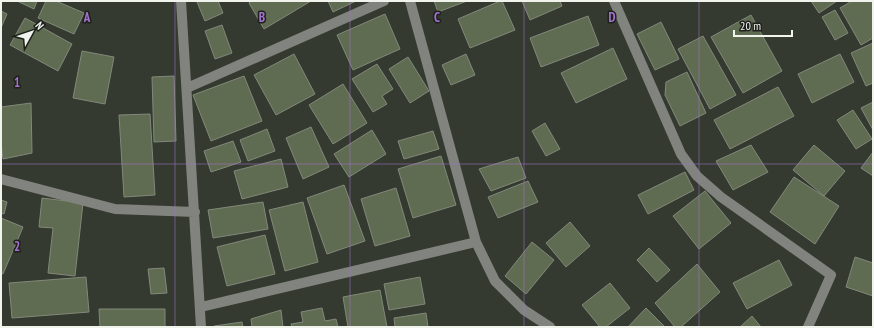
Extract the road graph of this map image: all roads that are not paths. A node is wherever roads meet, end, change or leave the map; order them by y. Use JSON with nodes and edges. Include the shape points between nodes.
{"nodes":[{"id":1,"x":182,"y":1,"type":"edge"},
{"id":2,"x":384,"y":1,"type":"edge"},
{"id":3,"x":410,"y":1,"type":"edge"},
{"id":4,"x":614,"y":1,"type":"edge"},
{"id":5,"x":187,"y":88,"type":"junction"},
{"id":6,"x":1,"y":179,"type":"edge"},
{"id":7,"x":195,"y":212,"type":"junction"},
{"id":8,"x":476,"y":242,"type":"junction"},
{"id":9,"x":201,"y":307,"type":"junction"},
{"id":10,"x":201,"y":327,"type":"edge"},
{"id":11,"x":550,"y":327,"type":"edge"},
{"id":12,"x":808,"y":327,"type":"edge"}],
"edges":[{"from":1,"to":5,"type":"street"},
{"from":2,"to":5,"type":"street"},
{"from":3,"to":8,"type":"street"},
{"from":4,"to":12,"type":"street","via":[[681,154],[697,176],[721,197],[830,275]]},
{"from":5,"to":7,"type":"street"},
{"from":6,"to":7,"type":"street","via":[[115,209]]},
{"from":7,"to":9,"type":"street"},
{"from":8,"to":9,"type":"street"},
{"from":8,"to":11,"type":"street","via":[[496,282],[524,310]]},
{"from":9,"to":10,"type":"street"}]}
